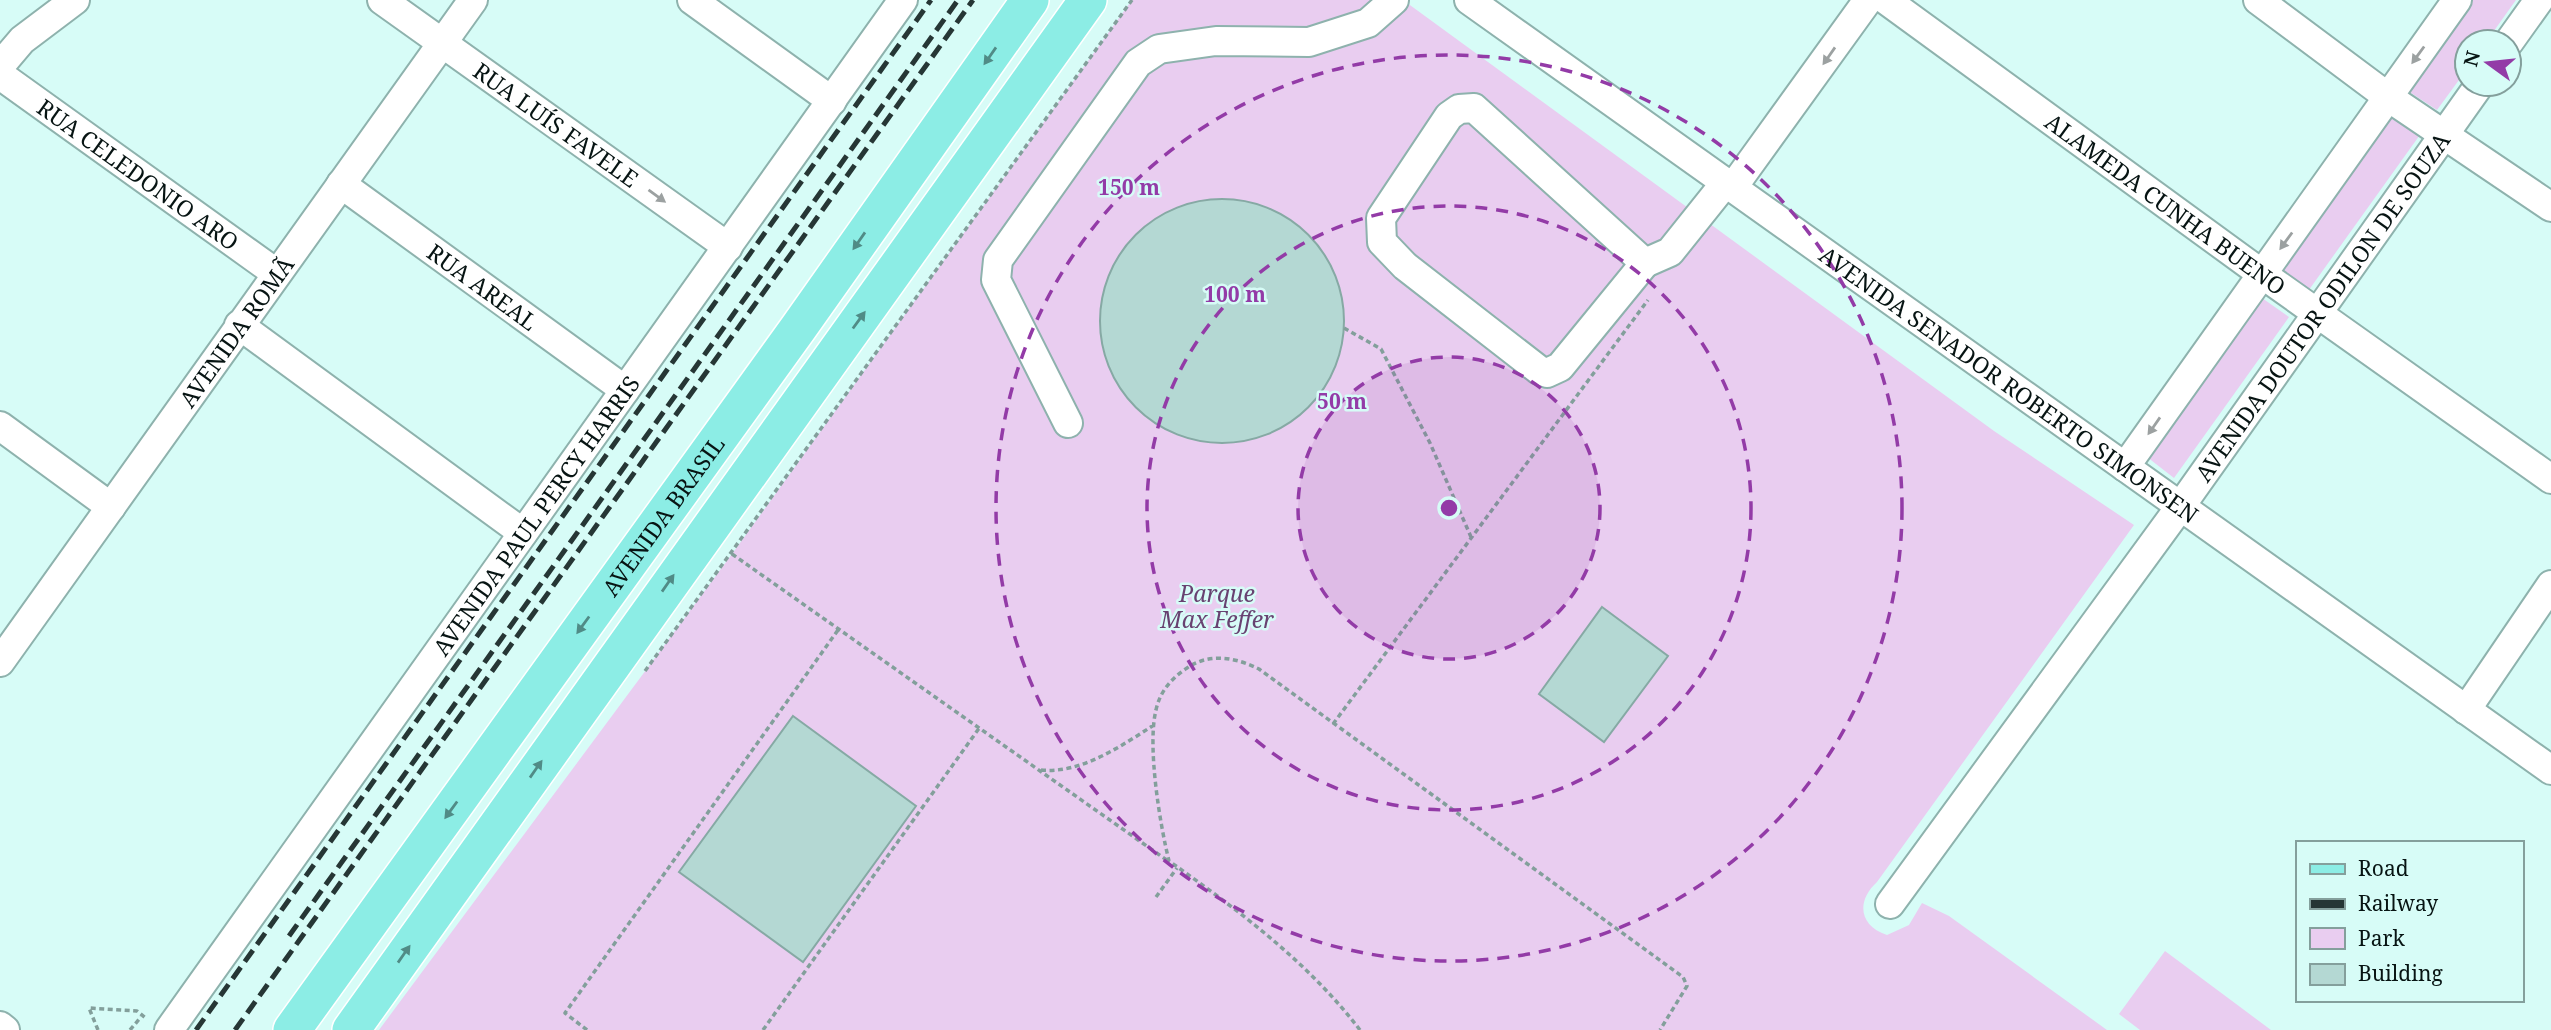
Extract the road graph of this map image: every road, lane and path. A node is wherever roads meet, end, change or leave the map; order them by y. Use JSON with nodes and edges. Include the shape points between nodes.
{"nodes":[{"id":1,"x":75,"y":0,"type":"edge"},
{"id":2,"x":382,"y":0,"type":"edge"},
{"id":3,"x":473,"y":0,"type":"edge"},
{"id":4,"x":692,"y":0,"type":"edge"},
{"id":5,"x":904,"y":0,"type":"edge"},
{"id":6,"x":1030,"y":0,"type":"edge"},
{"id":7,"x":1088,"y":0,"type":"edge"},
{"id":8,"x":1132,"y":0,"type":"edge"},
{"id":9,"x":1394,"y":0,"type":"edge"},
{"id":10,"x":1469,"y":0,"type":"edge"},
{"id":11,"x":1868,"y":0,"type":"edge"},
{"id":12,"x":1886,"y":0,"type":"edge"},
{"id":13,"x":2258,"y":0,"type":"edge"},
{"id":14,"x":2457,"y":0,"type":"edge"},
{"id":15,"x":2539,"y":0,"type":"edge"},
{"id":16,"x":2519,"y":28,"type":"edge"},
{"id":17,"x":442,"y":43,"type":"junction"},
{"id":18,"x":0,"y":66,"type":"edge"},
{"id":19,"x":0,"y":75,"type":"edge"},
{"id":20,"x":2388,"y":97,"type":"junction"},
{"id":21,"x":2470,"y":98,"type":"edge"},
{"id":22,"x":832,"y":101,"type":"junction"},
{"id":23,"x":2445,"y":133,"type":"junction"},
{"id":24,"x":341,"y":184,"type":"junction"},
{"id":25,"x":1729,"y":184,"type":"junction"},
{"id":26,"x":2551,"y":206,"type":"edge"},
{"id":27,"x":728,"y":247,"type":"junction"},
{"id":28,"x":1645,"y":263,"type":"junction"},
{"id":29,"x":276,"y":273,"type":"junction"},
{"id":30,"x":2262,"y":274,"type":"junction"},
{"id":31,"x":1651,"y":296,"type":"dead end"},
{"id":32,"x":2315,"y":312,"type":"junction"},
{"id":33,"x":239,"y":325,"type":"junction"},
{"id":34,"x":799,"y":327,"type":"junction"},
{"id":35,"x":1344,"y":328,"type":"dead end"},
{"id":36,"x":832,"y":358,"type":"junction"},
{"id":37,"x":764,"y":374,"type":"junction"},
{"id":38,"x":625,"y":390,"type":"junction"},
{"id":39,"x":795,"y":410,"type":"junction"},
{"id":40,"x":1068,"y":423,"type":"dead end"},
{"id":41,"x":0,"y":426,"type":"edge"},
{"id":42,"x":2125,"y":467,"type":"junction"},
{"id":43,"x":2551,"y":479,"type":"edge"},
{"id":44,"x":111,"y":507,"type":"junction"},
{"id":45,"x":2180,"y":507,"type":"junction"},
{"id":46,"x":523,"y":533,"type":"junction"},
{"id":47,"x":1471,"y":537,"type":"junction"},
{"id":48,"x":732,"y":554,"type":"junction"},
{"id":49,"x":2551,"y":585,"type":"edge"},
{"id":50,"x":838,"y":630,"type":"junction"},
{"id":51,"x":0,"y":662,"type":"edge"},
{"id":52,"x":642,"y":676,"type":"dead end"},
{"id":53,"x":2466,"y":710,"type":"junction"},
{"id":54,"x":1333,"y":724,"type":"junction"},
{"id":55,"x":1154,"y":725,"type":"junction"},
{"id":56,"x":980,"y":727,"type":"junction"},
{"id":57,"x":1040,"y":770,"type":"junction"},
{"id":58,"x":2551,"y":770,"type":"edge"},
{"id":59,"x":1169,"y":861,"type":"junction"},
{"id":60,"x":1177,"y":867,"type":"junction"},
{"id":61,"x":1156,"y":897,"type":"dead end"},
{"id":62,"x":1890,"y":904,"type":"dead end"},
{"id":63,"x":326,"y":985,"type":"junction"},
{"id":64,"x":373,"y":997,"type":"junction"},
{"id":65,"x":0,"y":1026,"type":"edge"},
{"id":66,"x":5,"y":1030,"type":"edge"},
{"id":67,"x":98,"y":1030,"type":"edge"},
{"id":68,"x":130,"y":1030,"type":"edge"},
{"id":69,"x":169,"y":1030,"type":"edge"},
{"id":70,"x":292,"y":1030,"type":"edge"},
{"id":71,"x":351,"y":1030,"type":"edge"},
{"id":72,"x":587,"y":1030,"type":"edge"},
{"id":73,"x":763,"y":1030,"type":"edge"},
{"id":74,"x":1360,"y":1030,"type":"edge"},
{"id":75,"x":1660,"y":1030,"type":"edge"}],
"edges":[{"from":1,"to":18,"type":"street","via":[[22,40]]},
{"from":2,"to":17,"type":"street","name":"RUA LUÍS FAVELE"},
{"from":3,"to":17,"type":"street","name":"AVENIDA ROMÃ"},
{"from":4,"to":22,"type":"street"},
{"from":5,"to":22,"type":"street","name":"AVENIDA PAUL PERCY HARRIS"},
{"from":6,"to":34,"type":"main road","name":"AVENIDA BRASIL","one_way":true},
{"from":36,"to":7,"type":"main road","name":"AVENIDA BRASIL","one_way":true},
{"from":8,"to":48,"type":"path"},
{"from":9,"to":40,"type":"street","via":[[1368,23],[1309,42],[1216,41],[1159,49],[1139,63],[998,260],[996,280]]},
{"from":10,"to":25,"type":"street","name":"AVENIDA SENADOR ROBERTO SIMONSEN"},
{"from":11,"to":25,"type":"street","one_way":true},
{"from":12,"to":30,"type":"street","name":"ALAMEDA CUNHA BUENO"},
{"from":13,"to":20,"type":"street"},
{"from":14,"to":20,"type":"street","one_way":true},
{"from":15,"to":16,"type":"street"},
{"from":17,"to":24,"type":"street","name":"AVENIDA ROMÃ"},
{"from":17,"to":27,"type":"street","name":"RUA LUÍS FAVELE","one_way":true},
{"from":19,"to":29,"type":"street","name":"RUA CELEDONIO ARO"},
{"from":20,"to":23,"type":"street"},
{"from":20,"to":30,"type":"street","one_way":true},
{"from":21,"to":23,"type":"street","name":"AVENIDA DOUTOR ODILON DE SOUZA"},
{"from":22,"to":27,"type":"street","name":"AVENIDA PAUL PERCY HARRIS"},
{"from":23,"to":26,"type":"street"},
{"from":23,"to":32,"type":"street","name":"AVENIDA DOUTOR ODILON DE SOUZA"},
{"from":24,"to":29,"type":"street","name":"AVENIDA ROMÃ"},
{"from":24,"to":38,"type":"street","name":"RUA AREAL"},
{"from":25,"to":28,"type":"street","via":[[1670,252]]},
{"from":25,"to":42,"type":"street","name":"AVENIDA SENADOR ROBERTO SIMONSEN"},
{"from":27,"to":38,"type":"street","name":"AVENIDA PAUL PERCY HARRIS"},
{"from":28,"to":28,"type":"street","via":[[1474,108],[1459,109],[1449,116],[1381,218],[1382,242],[1405,266],[1547,373],[1560,367]]},
{"from":29,"to":33,"type":"street","name":"AVENIDA ROMÃ"},
{"from":30,"to":32,"type":"street","name":"ALAMEDA CUNHA BUENO"},
{"from":30,"to":42,"type":"street","one_way":true},
{"from":31,"to":47,"type":"path"},
{"from":32,"to":43,"type":"street","name":"ALAMEDA CUNHA BUENO"},
{"from":32,"to":45,"type":"street","name":"AVENIDA DOUTOR ODILON DE SOUZA"},
{"from":33,"to":44,"type":"street","name":"AVENIDA ROMÃ"},
{"from":33,"to":46,"type":"street"},
{"from":34,"to":36,"type":"main road","via":[[796,347],[803,361],[820,363]]},
{"from":34,"to":37,"type":"main road","name":"AVENIDA BRASIL"},
{"from":35,"to":47,"type":"path","via":[[1381,349],[1430,443]]},
{"from":36,"to":39,"type":"main road","name":"AVENIDA BRASIL"},
{"from":37,"to":39,"type":"main road","via":[[783,370],[797,377],[801,385]]},
{"from":37,"to":63,"type":"main road","name":"AVENIDA BRASIL","one_way":true},
{"from":38,"to":46,"type":"street","name":"AVENIDA PAUL PERCY HARRIS"},
{"from":64,"to":39,"type":"main road","name":"AVENIDA BRASIL","one_way":true},
{"from":41,"to":44,"type":"street"},
{"from":42,"to":45,"type":"street","name":"AVENIDA SENADOR ROBERTO SIMONSEN"},
{"from":44,"to":51,"type":"street","name":"AVENIDA ROMÃ"},
{"from":45,"to":53,"type":"street","name":"AVENIDA SENADOR ROBERTO SIMONSEN"},
{"from":45,"to":62,"type":"street","name":"AVENIDA DOUTOR ODILON DE SOUZA"},
{"from":46,"to":69,"type":"street","name":"AVENIDA PAUL PERCY HARRIS"},
{"from":47,"to":54,"type":"path"},
{"from":48,"to":50,"type":"path"},
{"from":48,"to":52,"type":"path"},
{"from":49,"to":53,"type":"street"},
{"from":50,"to":56,"type":"path"},
{"from":50,"to":72,"type":"path","via":[[565,1013]]},
{"from":53,"to":58,"type":"street","name":"AVENIDA SENADOR ROBERTO SIMONSEN"},
{"from":54,"to":55,"type":"path","via":[[1259,669],[1217,658],[1192,665],[1168,684]]},
{"from":54,"to":75,"type":"path","via":[[1684,976],[1683,998]]},
{"from":55,"to":57,"type":"path","via":[[1082,765]]},
{"from":55,"to":59,"type":"path"},
{"from":56,"to":57,"type":"path"},
{"from":56,"to":73,"type":"path"},
{"from":57,"to":59,"type":"path"},
{"from":59,"to":60,"type":"path"},
{"from":60,"to":61,"type":"path"},
{"from":60,"to":74,"type":"path","via":[[1280,946],[1335,997]]},
{"from":63,"to":64,"type":"main road","via":[[351,986]]},
{"from":63,"to":70,"type":"main road","name":"AVENIDA BRASIL"},
{"from":64,"to":71,"type":"main road","name":"AVENIDA BRASIL"},
{"from":65,"to":66,"type":"street"},
{"from":67,"to":68,"type":"path","via":[[89,1008],[138,1014]]}]}
